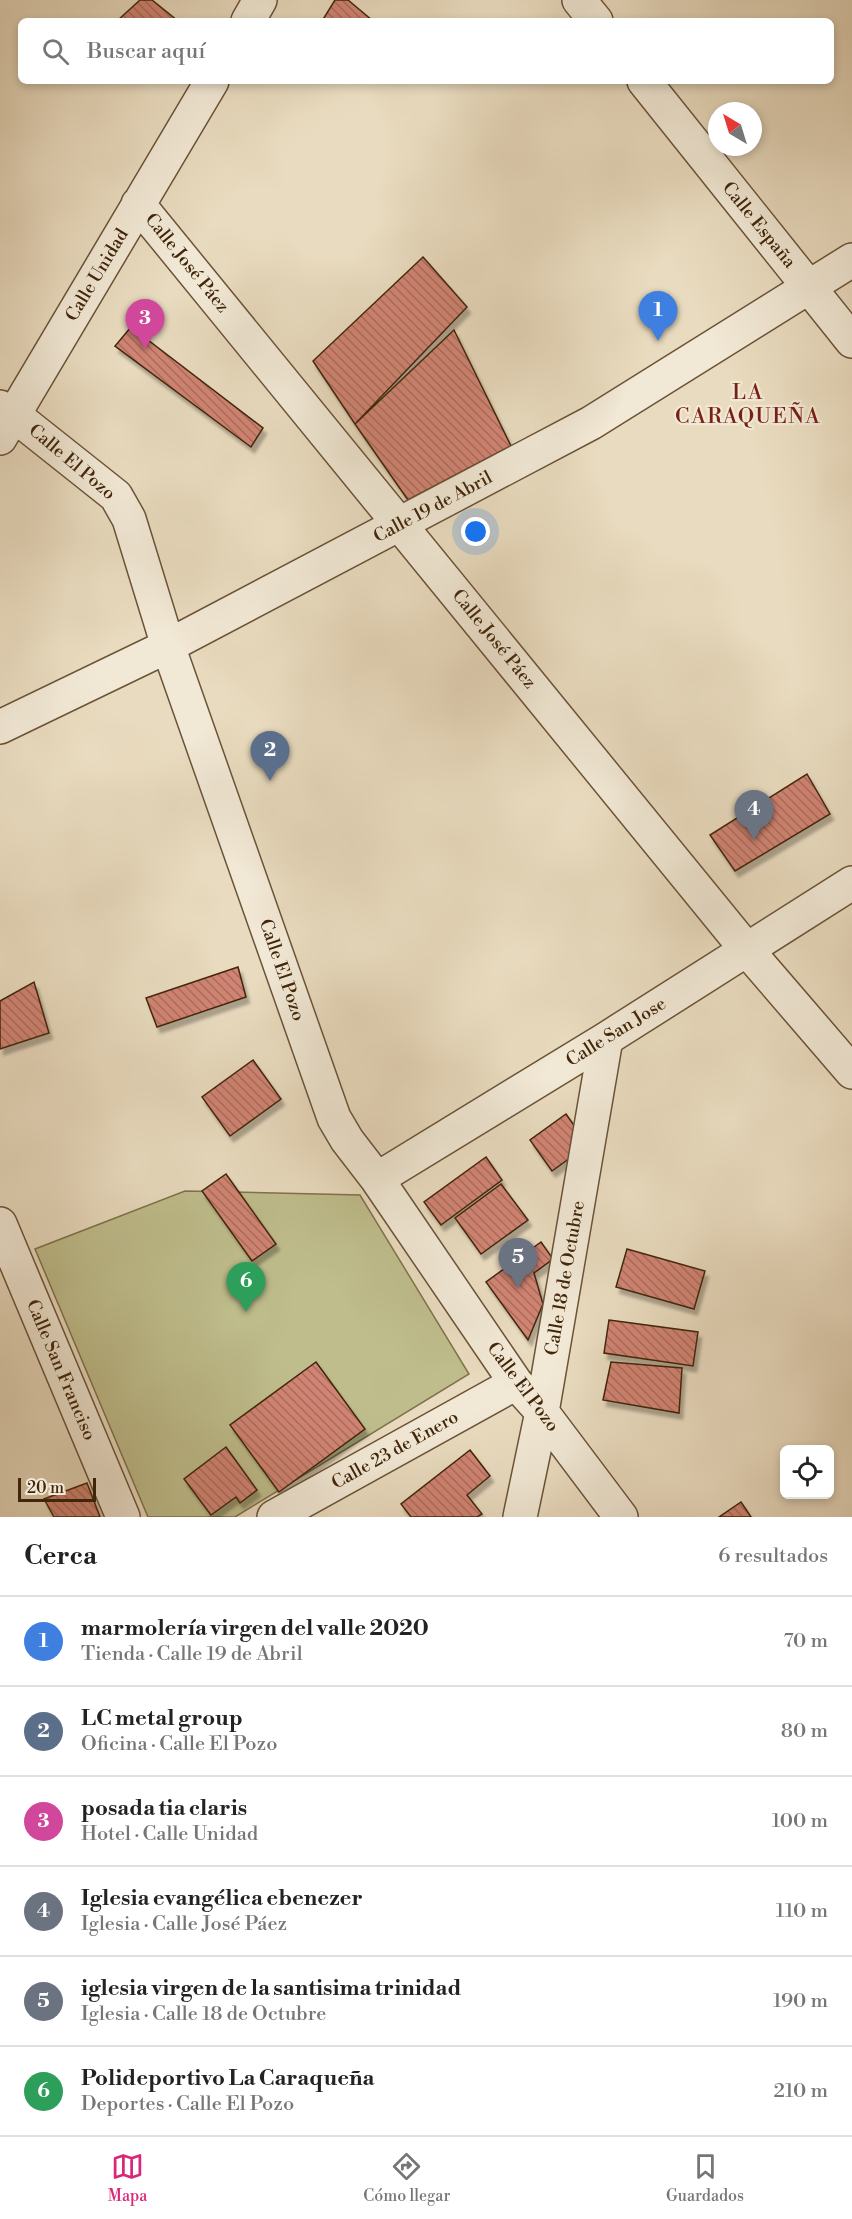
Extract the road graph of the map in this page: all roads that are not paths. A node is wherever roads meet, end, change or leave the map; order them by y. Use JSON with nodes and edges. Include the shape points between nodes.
{"nodes":[{"id":1,"x":261,"y":0,"type":"edge"},
{"id":2,"x":579,"y":0,"type":"edge"},
{"id":3,"x":250,"y":18,"type":"edge"},
{"id":4,"x":594,"y":18,"type":"edge"},
{"id":5,"x":210,"y":84,"type":"edge"},
{"id":6,"x":646,"y":84,"type":"edge"},
{"id":7,"x":138,"y":204,"type":"junction"},
{"id":8,"x":852,"y":260,"type":"edge"},
{"id":9,"x":807,"y":286,"type":"junction"},
{"id":10,"x":852,"y":341,"type":"edge"},
{"id":11,"x":5,"y":420,"type":"edge"},
{"id":12,"x":401,"y":524,"type":"junction"},
{"id":13,"x":168,"y":646,"type":"junction"},
{"id":14,"x":0,"y":727,"type":"edge"},
{"id":15,"x":852,"y":883,"type":"edge"},
{"id":16,"x":747,"y":950,"type":"junction"},
{"id":17,"x":606,"y":1039,"type":"junction"},
{"id":18,"x":852,"y":1072,"type":"edge"},
{"id":19,"x":377,"y":1179,"type":"junction"},
{"id":20,"x":0,"y":1224,"type":"edge"},
{"id":21,"x":516,"y":1383,"type":"junction"},
{"id":22,"x":542,"y":1412,"type":"junction"},
{"id":23,"x":123,"y":1517,"type":"edge"},
{"id":24,"x":274,"y":1517,"type":"edge"},
{"id":25,"x":520,"y":1517,"type":"edge"},
{"id":26,"x":621,"y":1517,"type":"edge"}],
"edges":[{"from":1,"to":3,"type":"street"},
{"from":2,"to":4,"type":"street"},
{"from":5,"to":7,"type":"street","name":"Calle Unidad"},
{"from":6,"to":9,"type":"street","name":"Calle España"},
{"from":7,"to":11,"type":"street","name":"Calle Unidad"},
{"from":7,"to":12,"type":"street","name":"Calle José Páez"},
{"from":8,"to":9,"type":"street","name":"Calle 19 de Abril"},
{"from":9,"to":10,"type":"street","name":"Calle España"},
{"from":9,"to":12,"type":"street","name":"Calle 19 de Abril","via":[[591,423]]},
{"from":11,"to":13,"type":"street","name":"Calle El Pozo","via":[[116,496],[129,519]]},
{"from":12,"to":13,"type":"street","name":"Calle 19 de Abril"},
{"from":12,"to":16,"type":"street","name":"Calle José Páez"},
{"from":13,"to":14,"type":"street","name":"Calle 19 de Abril"},
{"from":13,"to":19,"type":"street","name":"Calle El Pozo","via":[[334,1118]]},
{"from":15,"to":16,"type":"street","name":"Calle San Jose"},
{"from":16,"to":17,"type":"street","name":"Calle San Jose"},
{"from":16,"to":18,"type":"street","name":"Calle José Páez"},
{"from":17,"to":19,"type":"street","name":"Calle San Jose"},
{"from":17,"to":22,"type":"street","name":"Calle 18 de Octubre"},
{"from":19,"to":21,"type":"street","name":"Calle El Pozo"},
{"from":20,"to":23,"type":"street","name":"Calle San Franciso"},
{"from":21,"to":22,"type":"street","name":"Calle El Pozo"},
{"from":21,"to":24,"type":"street","name":"Calle 23 de Enero"},
{"from":22,"to":25,"type":"street","name":"Calle 18 de Octubre"},
{"from":22,"to":26,"type":"street","name":"Calle El Pozo"}]}
